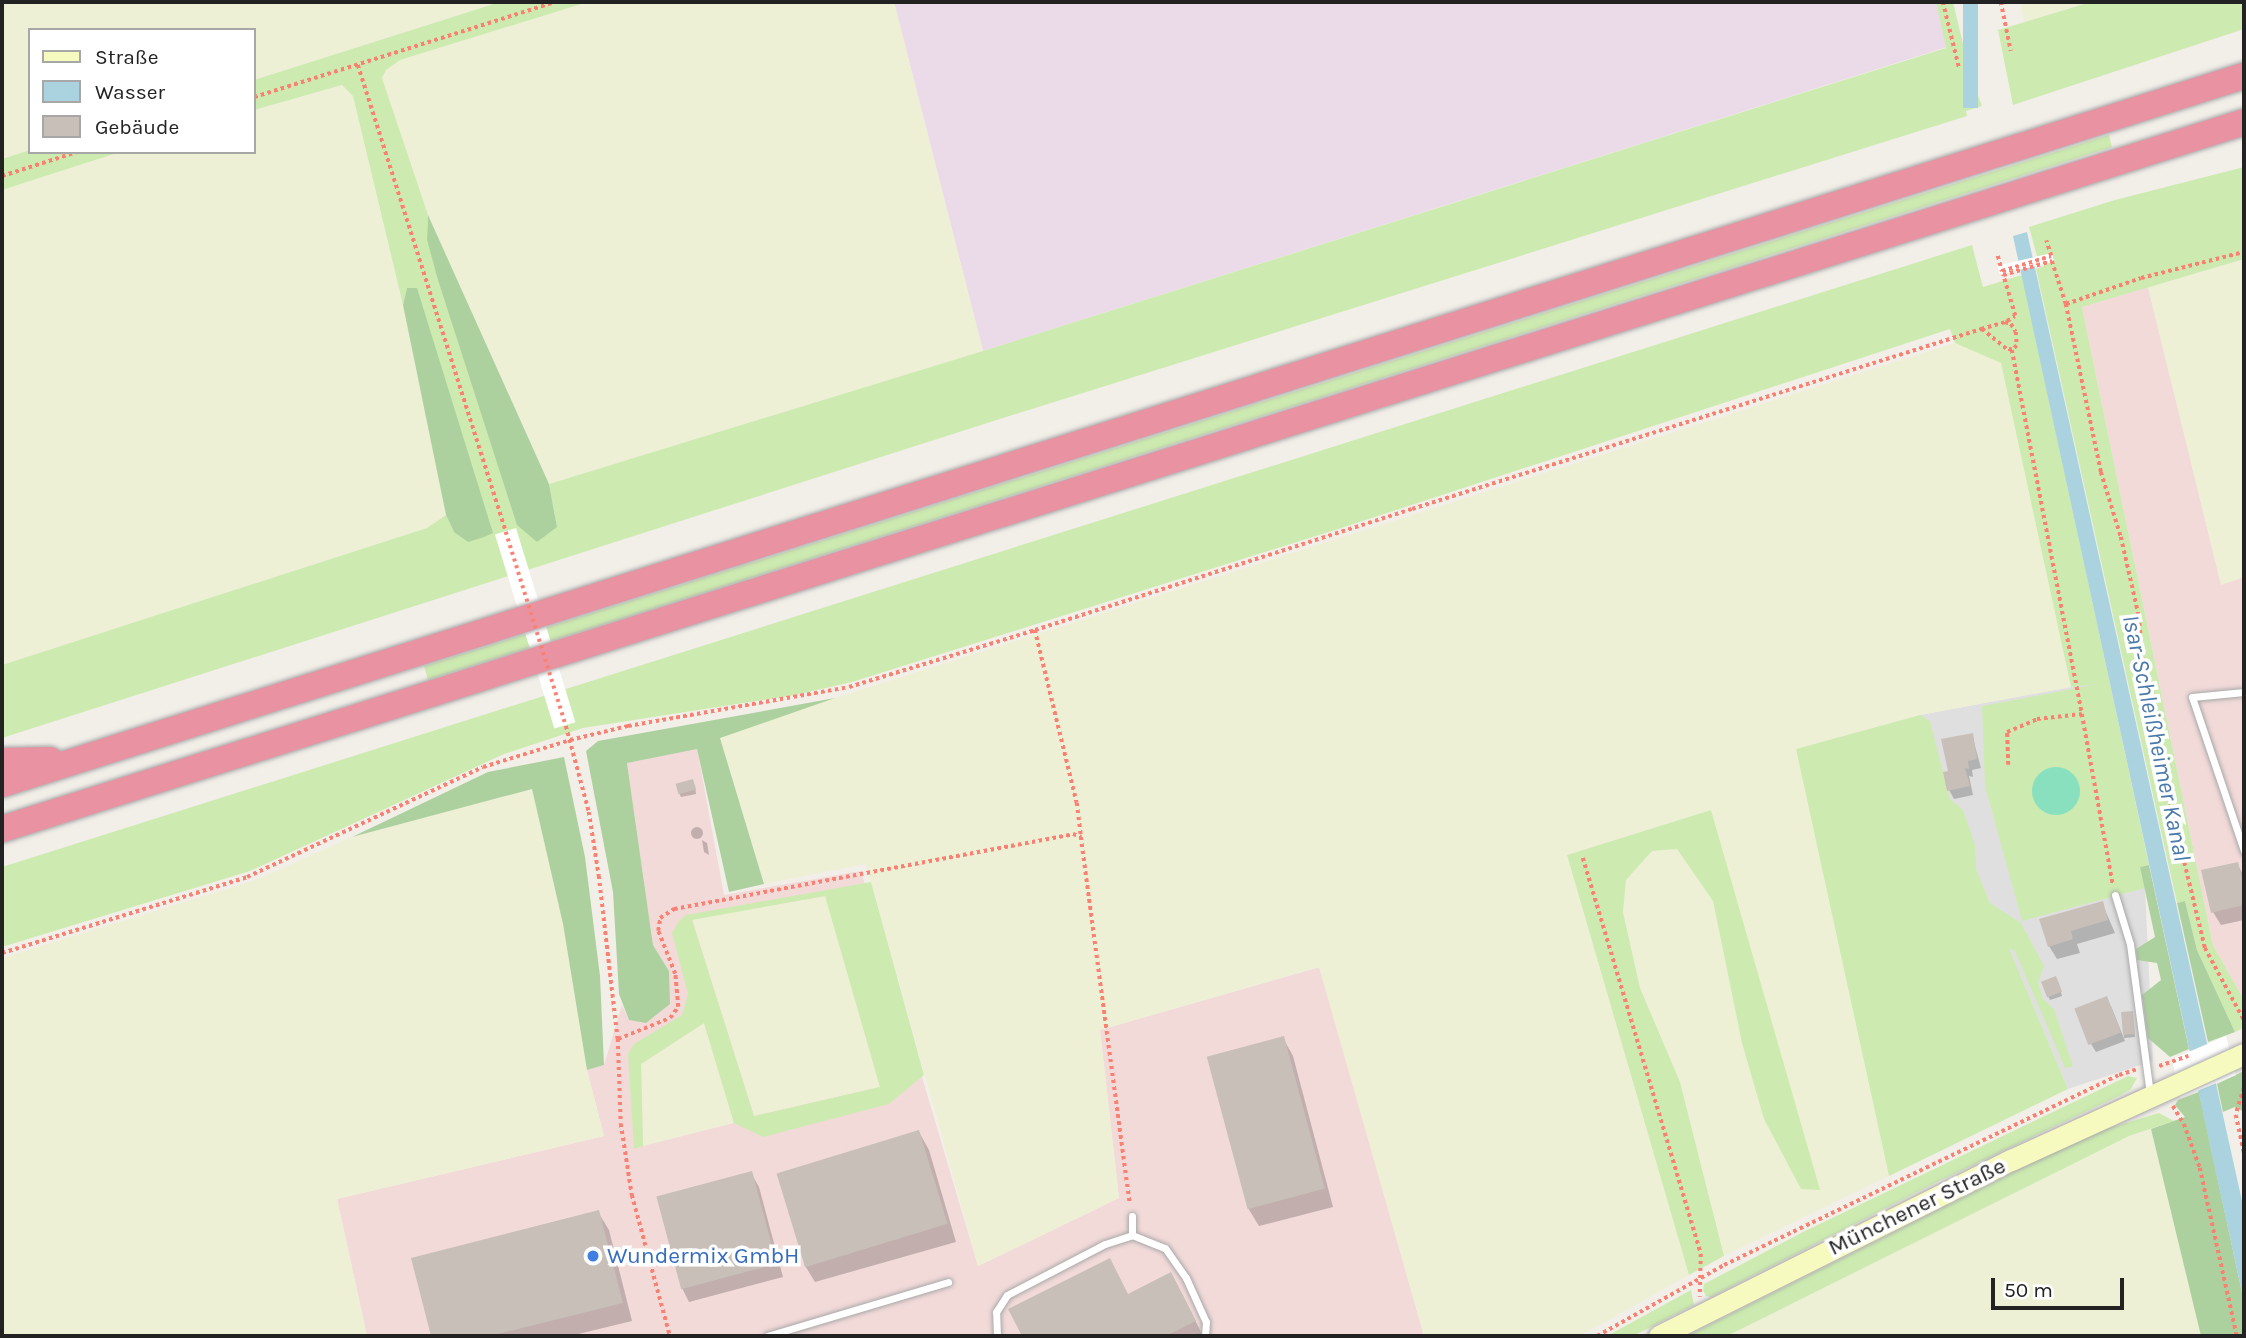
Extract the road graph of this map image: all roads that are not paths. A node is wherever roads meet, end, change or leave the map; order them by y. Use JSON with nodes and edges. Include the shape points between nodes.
{"nodes":[{"id":1,"x":2244,"y":76,"type":"edge"},
{"id":2,"x":2244,"y":122,"type":"edge"},
{"id":3,"x":2244,"y":692,"type":"edge"},
{"id":4,"x":79,"y":760,"type":"junction"},
{"id":5,"x":2,"y":761,"type":"edge"},
{"id":6,"x":2,"y":784,"type":"edge"},
{"id":7,"x":2,"y":829,"type":"edge"},
{"id":8,"x":2244,"y":851,"type":"edge"},
{"id":9,"x":2115,"y":895,"type":"road end"},
{"id":10,"x":2238,"y":1056,"type":"edge"},
{"id":11,"x":2166,"y":1082,"type":"junction"},
{"id":12,"x":1132,"y":1216,"type":"road end"},
{"id":13,"x":1132,"y":1235,"type":"junction"},
{"id":14,"x":948,"y":1282,"type":"dead end"},
{"id":15,"x":767,"y":1336,"type":"edge"},
{"id":16,"x":998,"y":1336,"type":"edge"},
{"id":17,"x":1205,"y":1336,"type":"edge"},
{"id":18,"x":1659,"y":1336,"type":"edge"}],
"edges":[{"from":1,"to":4,"type":"highway"},
{"from":2,"to":7,"type":"highway"},
{"from":3,"to":8,"type":"lane","via":[[2193,697]]},
{"from":4,"to":5,"type":"highway"},
{"from":4,"to":6,"type":"highway"},
{"from":9,"to":11,"type":"lane","via":[[2130,944],[2146,1068]]},
{"from":10,"to":11,"type":"main road","name":"Münchener Straße"},
{"from":11,"to":18,"type":"main road","name":"Münchener Straße"},
{"from":12,"to":13,"type":"lane"},
{"from":13,"to":16,"type":"lane","via":[[1105,1244],[1007,1295],[996,1312]]},
{"from":13,"to":17,"type":"lane","via":[[1165,1248],[1186,1278],[1206,1322]]},
{"from":14,"to":15,"type":"lane"}]}
